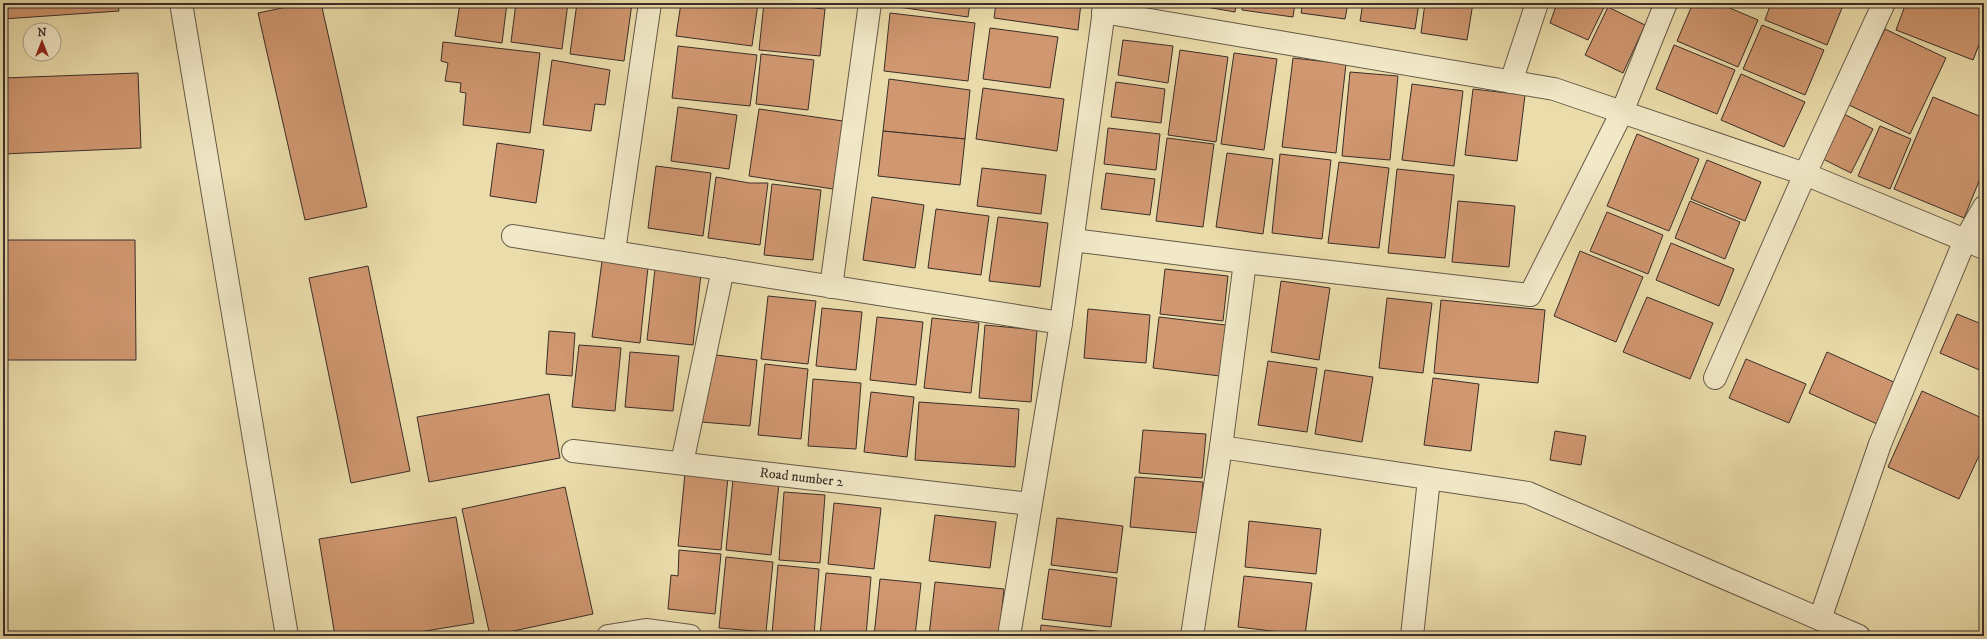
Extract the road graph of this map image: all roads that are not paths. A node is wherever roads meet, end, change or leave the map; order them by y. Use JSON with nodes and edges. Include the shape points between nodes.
{"nodes":[{"id":1,"x":181,"y":3,"type":"edge"},
{"id":2,"x":650,"y":3,"type":"edge"},
{"id":3,"x":870,"y":3,"type":"edge"},
{"id":4,"x":1537,"y":3,"type":"edge"},
{"id":5,"x":1666,"y":3,"type":"edge"},
{"id":6,"x":1884,"y":3,"type":"edge"},
{"id":7,"x":1104,"y":8,"type":"edge"},
{"id":8,"x":1511,"y":82,"type":"junction"},
{"id":9,"x":1622,"y":112,"type":"junction"},
{"id":10,"x":1805,"y":174,"type":"junction"},
{"id":11,"x":1984,"y":207,"type":"edge"},
{"id":12,"x":513,"y":236,"type":"dead end"},
{"id":13,"x":1072,"y":240,"type":"junction"},
{"id":14,"x":1975,"y":244,"type":"edge"},
{"id":15,"x":614,"y":251,"type":"junction"},
{"id":16,"x":1245,"y":262,"type":"junction"},
{"id":17,"x":723,"y":269,"type":"junction"},
{"id":18,"x":831,"y":287,"type":"junction"},
{"id":19,"x":1061,"y":323,"type":"junction"},
{"id":20,"x":1715,"y":378,"type":"dead end"},
{"id":21,"x":1221,"y":447,"type":"junction"},
{"id":22,"x":573,"y":450,"type":"dead end"},
{"id":23,"x":682,"y":463,"type":"junction"},
{"id":24,"x":1428,"y":479,"type":"junction"},
{"id":25,"x":1030,"y":504,"type":"junction"},
{"id":26,"x":1820,"y":619,"type":"junction"},
{"id":27,"x":287,"y":636,"type":"edge"},
{"id":28,"x":608,"y":636,"type":"edge"},
{"id":29,"x":690,"y":636,"type":"edge"},
{"id":30,"x":1009,"y":636,"type":"edge"},
{"id":31,"x":1192,"y":636,"type":"edge"},
{"id":32,"x":1412,"y":636,"type":"edge"},
{"id":33,"x":1859,"y":636,"type":"edge"}],
"edges":[{"from":1,"to":27,"type":"street"},
{"from":2,"to":15,"type":"street"},
{"from":3,"to":18,"type":"street"},
{"from":4,"to":8,"type":"street"},
{"from":5,"to":9,"type":"street"},
{"from":6,"to":10,"type":"street"},
{"from":7,"to":8,"type":"street"},
{"from":7,"to":13,"type":"street"},
{"from":8,"to":9,"type":"street","via":[[1554,89]]},
{"from":9,"to":10,"type":"street"},
{"from":9,"to":16,"type":"street","via":[[1530,295]]},
{"from":10,"to":14,"type":"street"},
{"from":10,"to":20,"type":"street"},
{"from":11,"to":14,"type":"street"},
{"from":12,"to":15,"type":"street"},
{"from":13,"to":16,"type":"street"},
{"from":13,"to":19,"type":"street"},
{"from":14,"to":26,"type":"street","via":[[1880,444]]},
{"from":15,"to":17,"type":"street"},
{"from":16,"to":21,"type":"street"},
{"from":17,"to":18,"type":"street"},
{"from":17,"to":23,"type":"street"},
{"from":18,"to":19,"type":"street"},
{"from":19,"to":25,"type":"street"},
{"from":21,"to":24,"type":"street"},
{"from":21,"to":31,"type":"street"},
{"from":22,"to":23,"type":"street","name":"Road number 2"},
{"from":23,"to":25,"type":"street","name":"Road number 2"},
{"from":24,"to":26,"type":"street","via":[[1528,493]]},
{"from":24,"to":32,"type":"street"},
{"from":25,"to":30,"type":"street"},
{"from":26,"to":33,"type":"street"},
{"from":28,"to":29,"type":"street","via":[[646,630]]}]}
